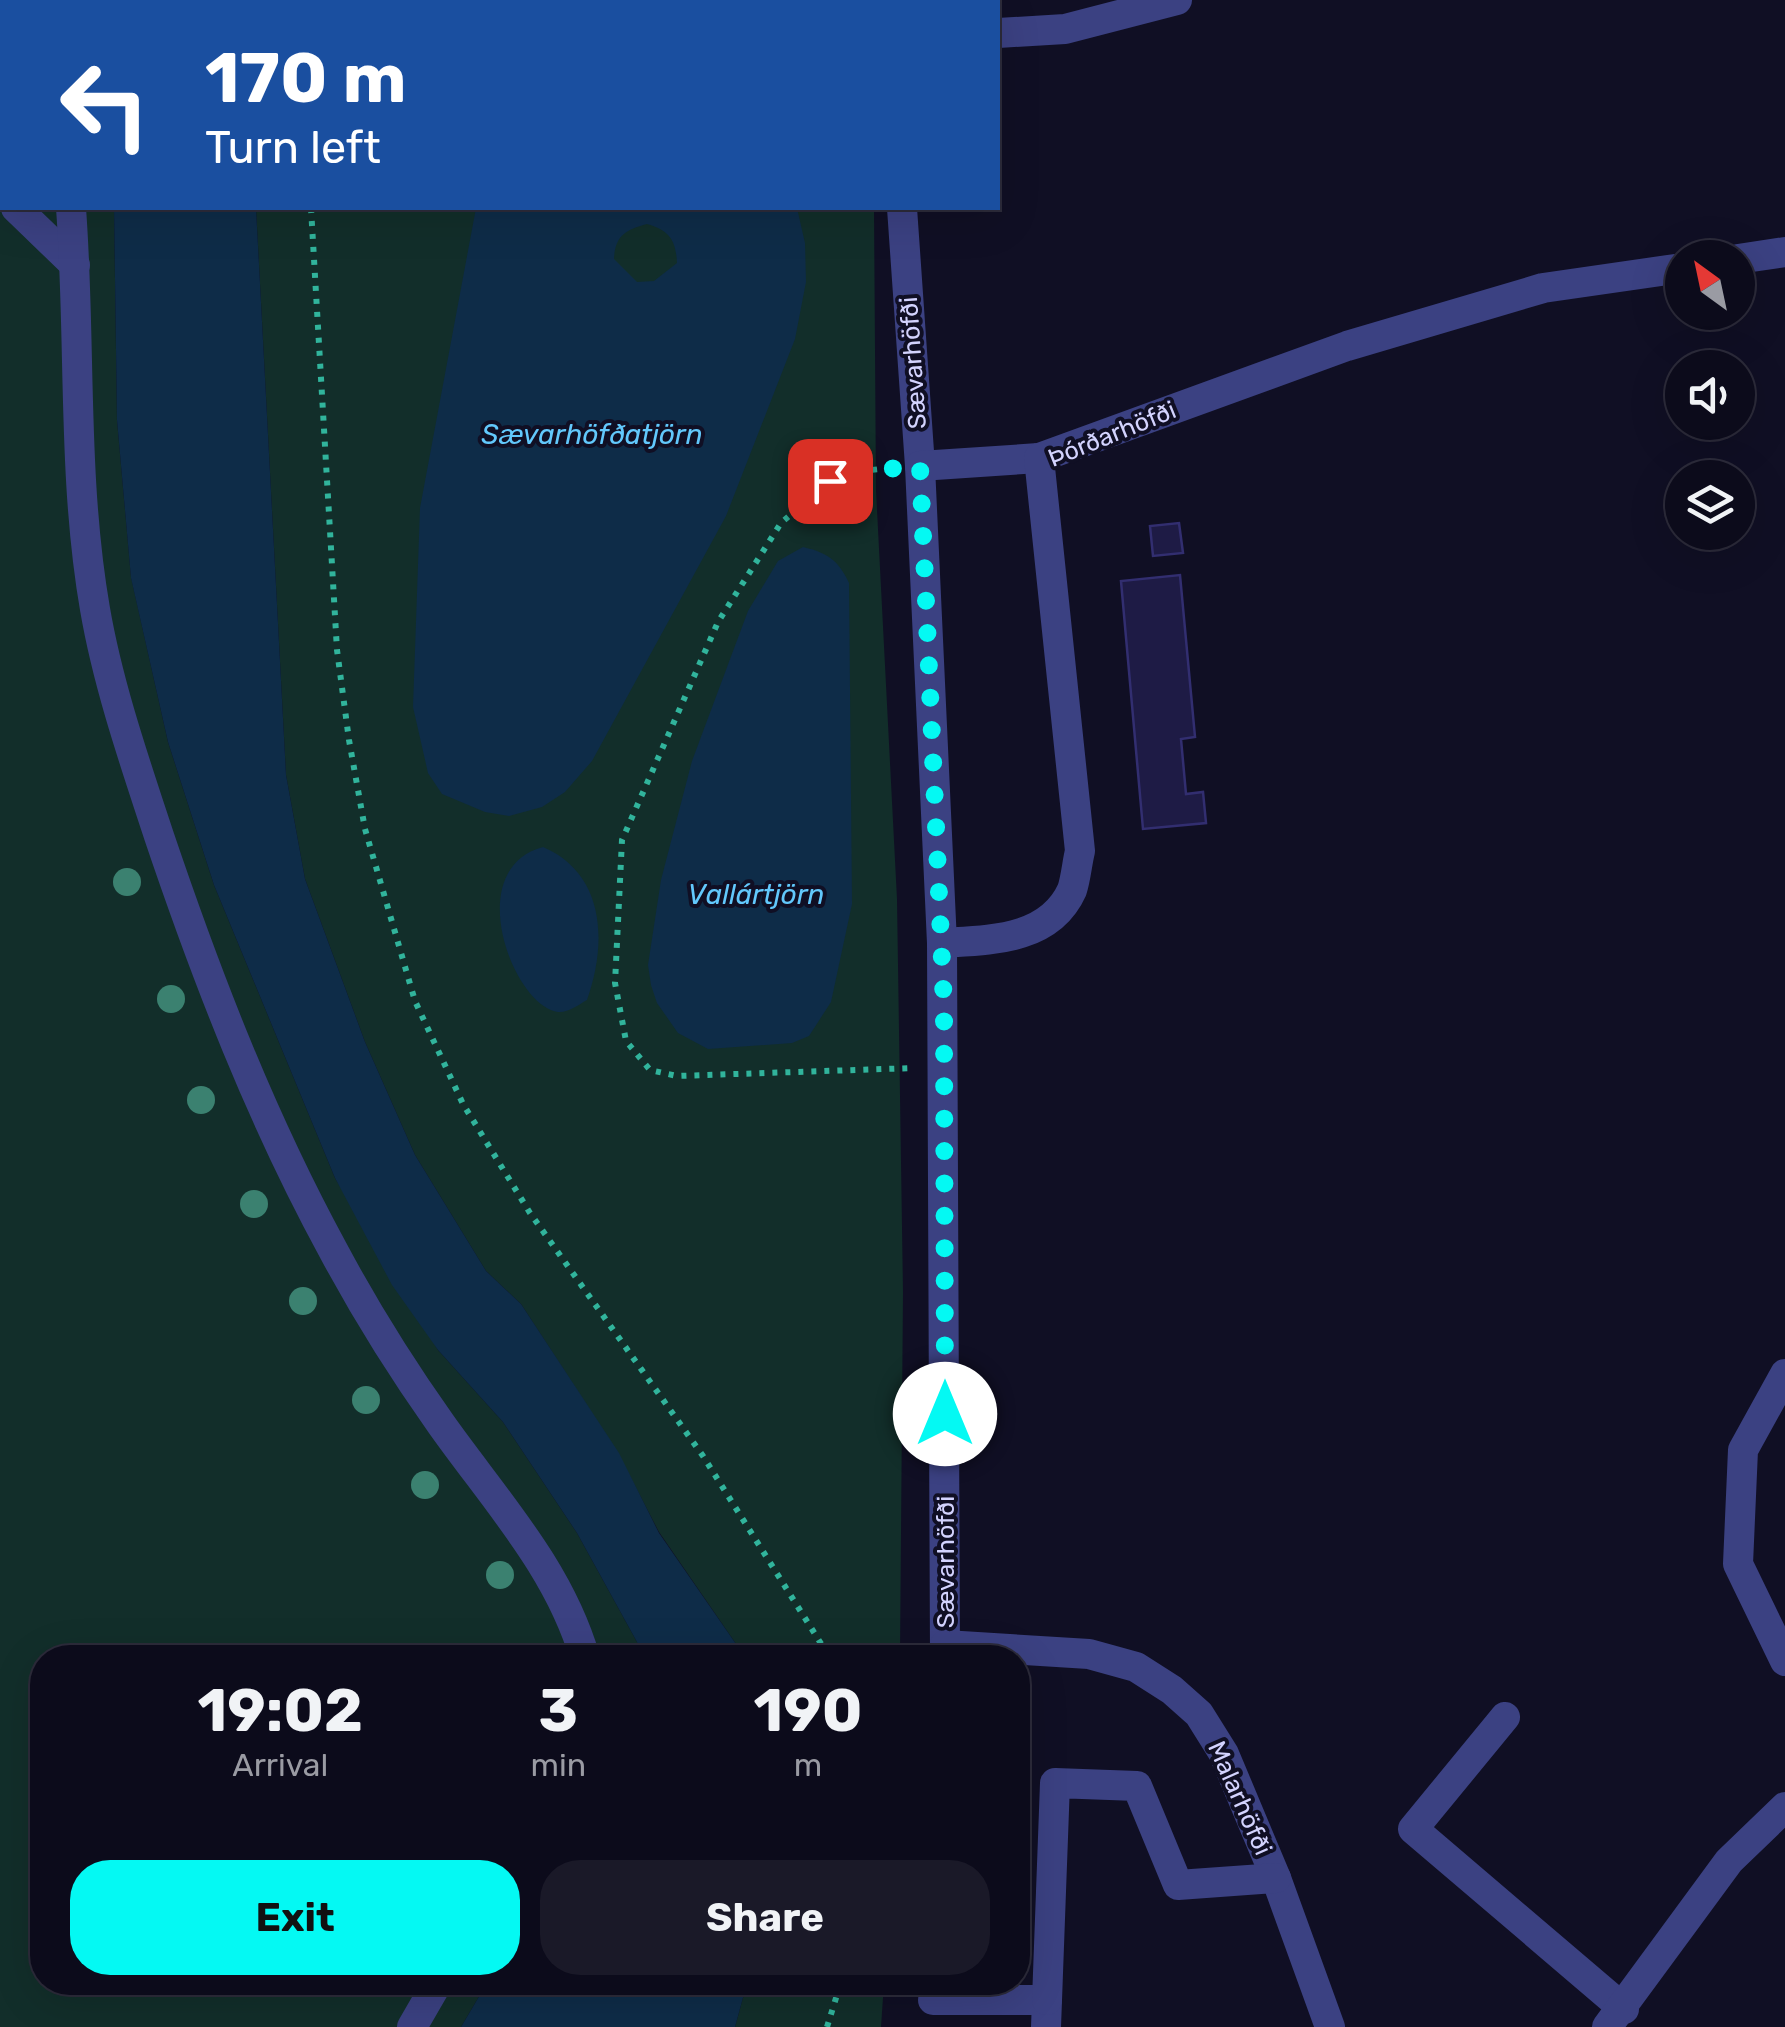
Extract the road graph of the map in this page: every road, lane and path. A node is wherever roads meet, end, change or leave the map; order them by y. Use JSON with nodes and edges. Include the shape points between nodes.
{"nodes":[{"id":1,"x":1177,"y":0,"type":"edge"},
{"id":2,"x":1000,"y":34,"type":"edge"},
{"id":3,"x":18,"y":210,"type":"edge"},
{"id":4,"x":71,"y":210,"type":"edge"},
{"id":5,"x":311,"y":210,"type":"edge"},
{"id":6,"x":902,"y":210,"type":"edge"},
{"id":7,"x":1785,"y":252,"type":"edge"},
{"id":8,"x":1755,"y":256,"type":"edge"},
{"id":9,"x":76,"y":265,"type":"junction"},
{"id":10,"x":1665,"y":270,"type":"edge"},
{"id":11,"x":1039,"y":458,"type":"junction"},
{"id":12,"x":920,"y":466,"type":"junction"},
{"id":13,"x":942,"y":943,"type":"junction"},
{"id":14,"x":945,"y":1069,"type":"junction"},
{"id":15,"x":1785,"y":1374,"type":"edge"},
{"id":16,"x":580,"y":1645,"type":"edge"},
{"id":17,"x":822,"y":1645,"type":"edge"},
{"id":18,"x":945,"y":1645,"type":"edge"},
{"id":19,"x":1030,"y":1653,"type":"edge"},
{"id":20,"x":1785,"y":1660,"type":"edge"},
{"id":21,"x":1506,"y":1718,"type":"dead end"},
{"id":22,"x":1785,"y":1807,"type":"edge"},
{"id":23,"x":1276,"y":1878,"type":"junction"},
{"id":24,"x":430,"y":1995,"type":"edge"},
{"id":25,"x":837,"y":1995,"type":"edge"},
{"id":26,"x":933,"y":2003,"type":"edge"},
{"id":27,"x":1046,"y":2014,"type":"edge"},
{"id":28,"x":1616,"y":2018,"type":"edge"},
{"id":29,"x":412,"y":2027,"type":"edge"},
{"id":30,"x":827,"y":2027,"type":"edge"},
{"id":31,"x":1330,"y":2027,"type":"edge"}],
"edges":[{"from":1,"to":2,"type":"street","via":[[1065,29]]},
{"from":3,"to":9,"type":"street"},
{"from":4,"to":9,"type":"street"},
{"from":5,"to":17,"type":"path","via":[[348,740],[387,915],[415,1000],[463,1104],[530,1213],[703,1456]]},
{"from":6,"to":12,"type":"street","name":"Sævarhöfði"},
{"from":7,"to":8,"type":"street"},
{"from":9,"to":16,"type":"street","via":[[74,341],[95,609],[135,763],[184,911],[304,1198],[396,1358],[539,1557]]},
{"from":10,"to":11,"type":"street","name":"Þórðarhöfði","via":[[1543,288],[1347,346]]},
{"from":11,"to":12,"type":"street"},
{"from":11,"to":13,"type":"street","name":"Þórðarhöfði","via":[[1080,852],[1071,891],[1048,920],[1006,940]]},
{"from":12,"to":13,"type":"street","name":"Sævarhöfði"},
{"from":12,"to":14,"type":"path","via":[[852,472],[830,481],[780,524],[718,622],[622,840],[615,982],[626,1041],[650,1070],[677,1076]]},
{"from":13,"to":14,"type":"street","name":"Sævarhöfði"},
{"from":14,"to":18,"type":"street","name":"Sævarhöfði"},
{"from":15,"to":20,"type":"street","via":[[1743,1450],[1738,1564]]},
{"from":19,"to":23,"type":"street","name":"Malarhöfði","via":[[1089,1654],[1136,1668],[1199,1714],[1224,1754]]},
{"from":21,"to":28,"type":"street","via":[[1413,1828]]},
{"from":22,"to":28,"type":"street","via":[[1729,1861]]},
{"from":23,"to":27,"type":"street","via":[[1178,1884],[1137,1786],[1055,1784]]},
{"from":23,"to":31,"type":"street","name":"Malarhöfði"},
{"from":24,"to":29,"type":"street"},
{"from":25,"to":30,"type":"path"},
{"from":26,"to":27,"type":"street"}]}
